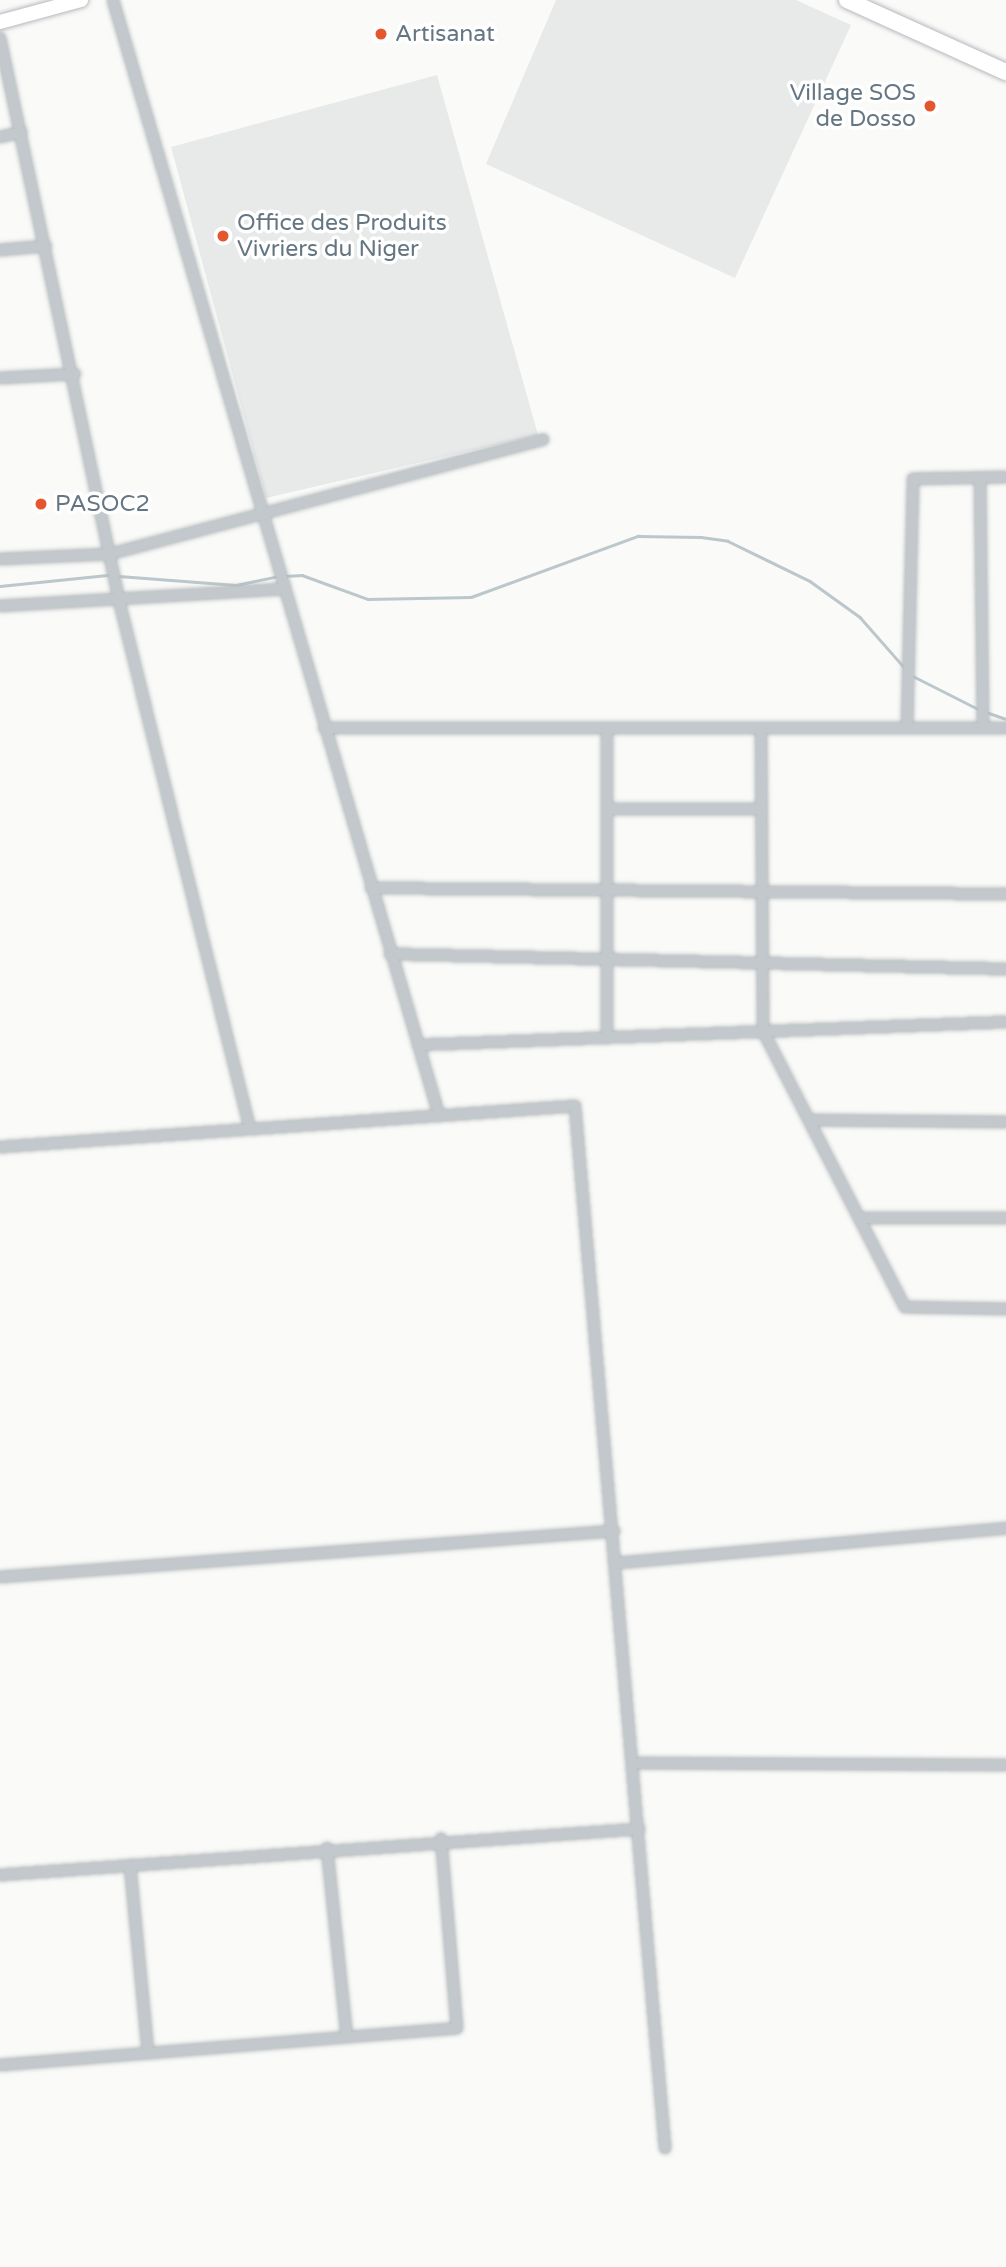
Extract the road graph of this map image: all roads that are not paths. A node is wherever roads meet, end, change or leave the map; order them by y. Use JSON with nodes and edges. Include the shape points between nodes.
{"nodes":[{"id":1,"x":80,"y":0,"type":"edge"},
{"id":2,"x":113,"y":0,"type":"edge"},
{"id":3,"x":847,"y":0,"type":"edge"},
{"id":4,"x":0,"y":22,"type":"edge"},
{"id":5,"x":0,"y":38,"type":"edge"},
{"id":6,"x":1006,"y":72,"type":"edge"},
{"id":7,"x":21,"y":132,"type":"junction"},
{"id":8,"x":0,"y":138,"type":"edge"},
{"id":9,"x":46,"y":246,"type":"junction"},
{"id":10,"x":0,"y":250,"type":"edge"},
{"id":11,"x":75,"y":374,"type":"junction"},
{"id":12,"x":0,"y":378,"type":"edge"},
{"id":13,"x":543,"y":440,"type":"dead end"},
{"id":14,"x":1006,"y":477,"type":"edge"},
{"id":15,"x":980,"y":478,"type":"junction"},
{"id":16,"x":262,"y":516,"type":"junction"},
{"id":17,"x":110,"y":554,"type":"junction"},
{"id":18,"x":0,"y":559,"type":"edge"},
{"id":19,"x":284,"y":589,"type":"junction"},
{"id":20,"x":119,"y":600,"type":"junction"},
{"id":21,"x":0,"y":606,"type":"edge"},
{"id":22,"x":324,"y":728,"type":"junction"},
{"id":23,"x":607,"y":728,"type":"junction"},
{"id":24,"x":761,"y":728,"type":"junction"},
{"id":25,"x":907,"y":728,"type":"junction"},
{"id":26,"x":983,"y":729,"type":"junction"},
{"id":27,"x":1006,"y":729,"type":"edge"},
{"id":28,"x":607,"y":809,"type":"junction"},
{"id":29,"x":760,"y":809,"type":"junction"},
{"id":30,"x":371,"y":888,"type":"junction"},
{"id":31,"x":607,"y":890,"type":"junction"},
{"id":32,"x":761,"y":892,"type":"junction"},
{"id":33,"x":1006,"y":894,"type":"edge"},
{"id":34,"x":390,"y":954,"type":"junction"},
{"id":35,"x":607,"y":959,"type":"junction"},
{"id":36,"x":762,"y":963,"type":"junction"},
{"id":37,"x":1006,"y":969,"type":"edge"},
{"id":38,"x":1006,"y":1022,"type":"edge"},
{"id":39,"x":763,"y":1031,"type":"junction"},
{"id":40,"x":607,"y":1037,"type":"junction"},
{"id":41,"x":418,"y":1045,"type":"junction"},
{"id":42,"x":439,"y":1115,"type":"junction"},
{"id":43,"x":808,"y":1120,"type":"junction"},
{"id":44,"x":1006,"y":1122,"type":"edge"},
{"id":45,"x":250,"y":1129,"type":"junction"},
{"id":46,"x":0,"y":1147,"type":"edge"},
{"id":47,"x":859,"y":1218,"type":"junction"},
{"id":48,"x":1006,"y":1218,"type":"edge"},
{"id":49,"x":1006,"y":1308,"type":"edge"},
{"id":50,"x":1006,"y":1528,"type":"edge"},
{"id":51,"x":614,"y":1531,"type":"junction"},
{"id":52,"x":617,"y":1563,"type":"junction"},
{"id":53,"x":0,"y":1577,"type":"edge"},
{"id":54,"x":634,"y":1763,"type":"junction"},
{"id":55,"x":1006,"y":1765,"type":"edge"},
{"id":56,"x":639,"y":1829,"type":"junction"},
{"id":57,"x":442,"y":1839,"type":"junction"},
{"id":58,"x":327,"y":1849,"type":"junction"},
{"id":59,"x":130,"y":1865,"type":"junction"},
{"id":60,"x":0,"y":1875,"type":"edge"},
{"id":61,"x":347,"y":2037,"type":"junction"},
{"id":62,"x":148,"y":2053,"type":"junction"},
{"id":63,"x":0,"y":2066,"type":"edge"},
{"id":64,"x":666,"y":2148,"type":"dead end"}],
"edges":[{"from":1,"to":4,"type":"main road"},
{"from":2,"to":16,"type":"street"},
{"from":3,"to":6,"type":"highway"},
{"from":5,"to":7,"type":"street"},
{"from":7,"to":8,"type":"street"},
{"from":7,"to":9,"type":"street"},
{"from":9,"to":10,"type":"street"},
{"from":9,"to":11,"type":"street"},
{"from":11,"to":12,"type":"street"},
{"from":11,"to":17,"type":"street"},
{"from":13,"to":16,"type":"street"},
{"from":14,"to":15,"type":"street"},
{"from":15,"to":25,"type":"street","via":[[913,479]]},
{"from":15,"to":26,"type":"street"},
{"from":16,"to":17,"type":"street"},
{"from":16,"to":19,"type":"street"},
{"from":17,"to":18,"type":"street"},
{"from":17,"to":20,"type":"street"},
{"from":19,"to":20,"type":"street"},
{"from":19,"to":22,"type":"street"},
{"from":20,"to":21,"type":"street"},
{"from":20,"to":45,"type":"street"},
{"from":22,"to":23,"type":"street"},
{"from":22,"to":30,"type":"street"},
{"from":23,"to":24,"type":"street"},
{"from":23,"to":28,"type":"street"},
{"from":24,"to":25,"type":"street"},
{"from":24,"to":29,"type":"street"},
{"from":25,"to":26,"type":"street"},
{"from":26,"to":27,"type":"street"},
{"from":28,"to":29,"type":"street"},
{"from":28,"to":31,"type":"street"},
{"from":29,"to":32,"type":"street"},
{"from":30,"to":31,"type":"street"},
{"from":30,"to":34,"type":"street"},
{"from":31,"to":32,"type":"street"},
{"from":31,"to":35,"type":"street"},
{"from":32,"to":33,"type":"street"},
{"from":32,"to":36,"type":"street"},
{"from":34,"to":35,"type":"street"},
{"from":34,"to":41,"type":"street"},
{"from":35,"to":36,"type":"street"},
{"from":35,"to":40,"type":"street"},
{"from":36,"to":37,"type":"street"},
{"from":36,"to":39,"type":"street"},
{"from":38,"to":39,"type":"street"},
{"from":39,"to":40,"type":"street"},
{"from":39,"to":43,"type":"street"},
{"from":40,"to":41,"type":"street"},
{"from":41,"to":42,"type":"street"},
{"from":42,"to":45,"type":"street"},
{"from":42,"to":51,"type":"street","via":[[575,1106]]},
{"from":43,"to":44,"type":"street"},
{"from":43,"to":47,"type":"street"},
{"from":45,"to":46,"type":"street"},
{"from":47,"to":48,"type":"street"},
{"from":47,"to":49,"type":"street","via":[[905,1307]]},
{"from":50,"to":52,"type":"street"},
{"from":51,"to":52,"type":"street"},
{"from":51,"to":53,"type":"street"},
{"from":52,"to":54,"type":"street"},
{"from":54,"to":55,"type":"street"},
{"from":54,"to":56,"type":"street"},
{"from":56,"to":57,"type":"street"},
{"from":56,"to":64,"type":"street"},
{"from":57,"to":58,"type":"street"},
{"from":57,"to":61,"type":"street","via":[[457,2028]]},
{"from":58,"to":59,"type":"street"},
{"from":58,"to":61,"type":"street"},
{"from":59,"to":60,"type":"street"},
{"from":59,"to":62,"type":"street"},
{"from":61,"to":62,"type":"street"},
{"from":62,"to":63,"type":"street"}]}
